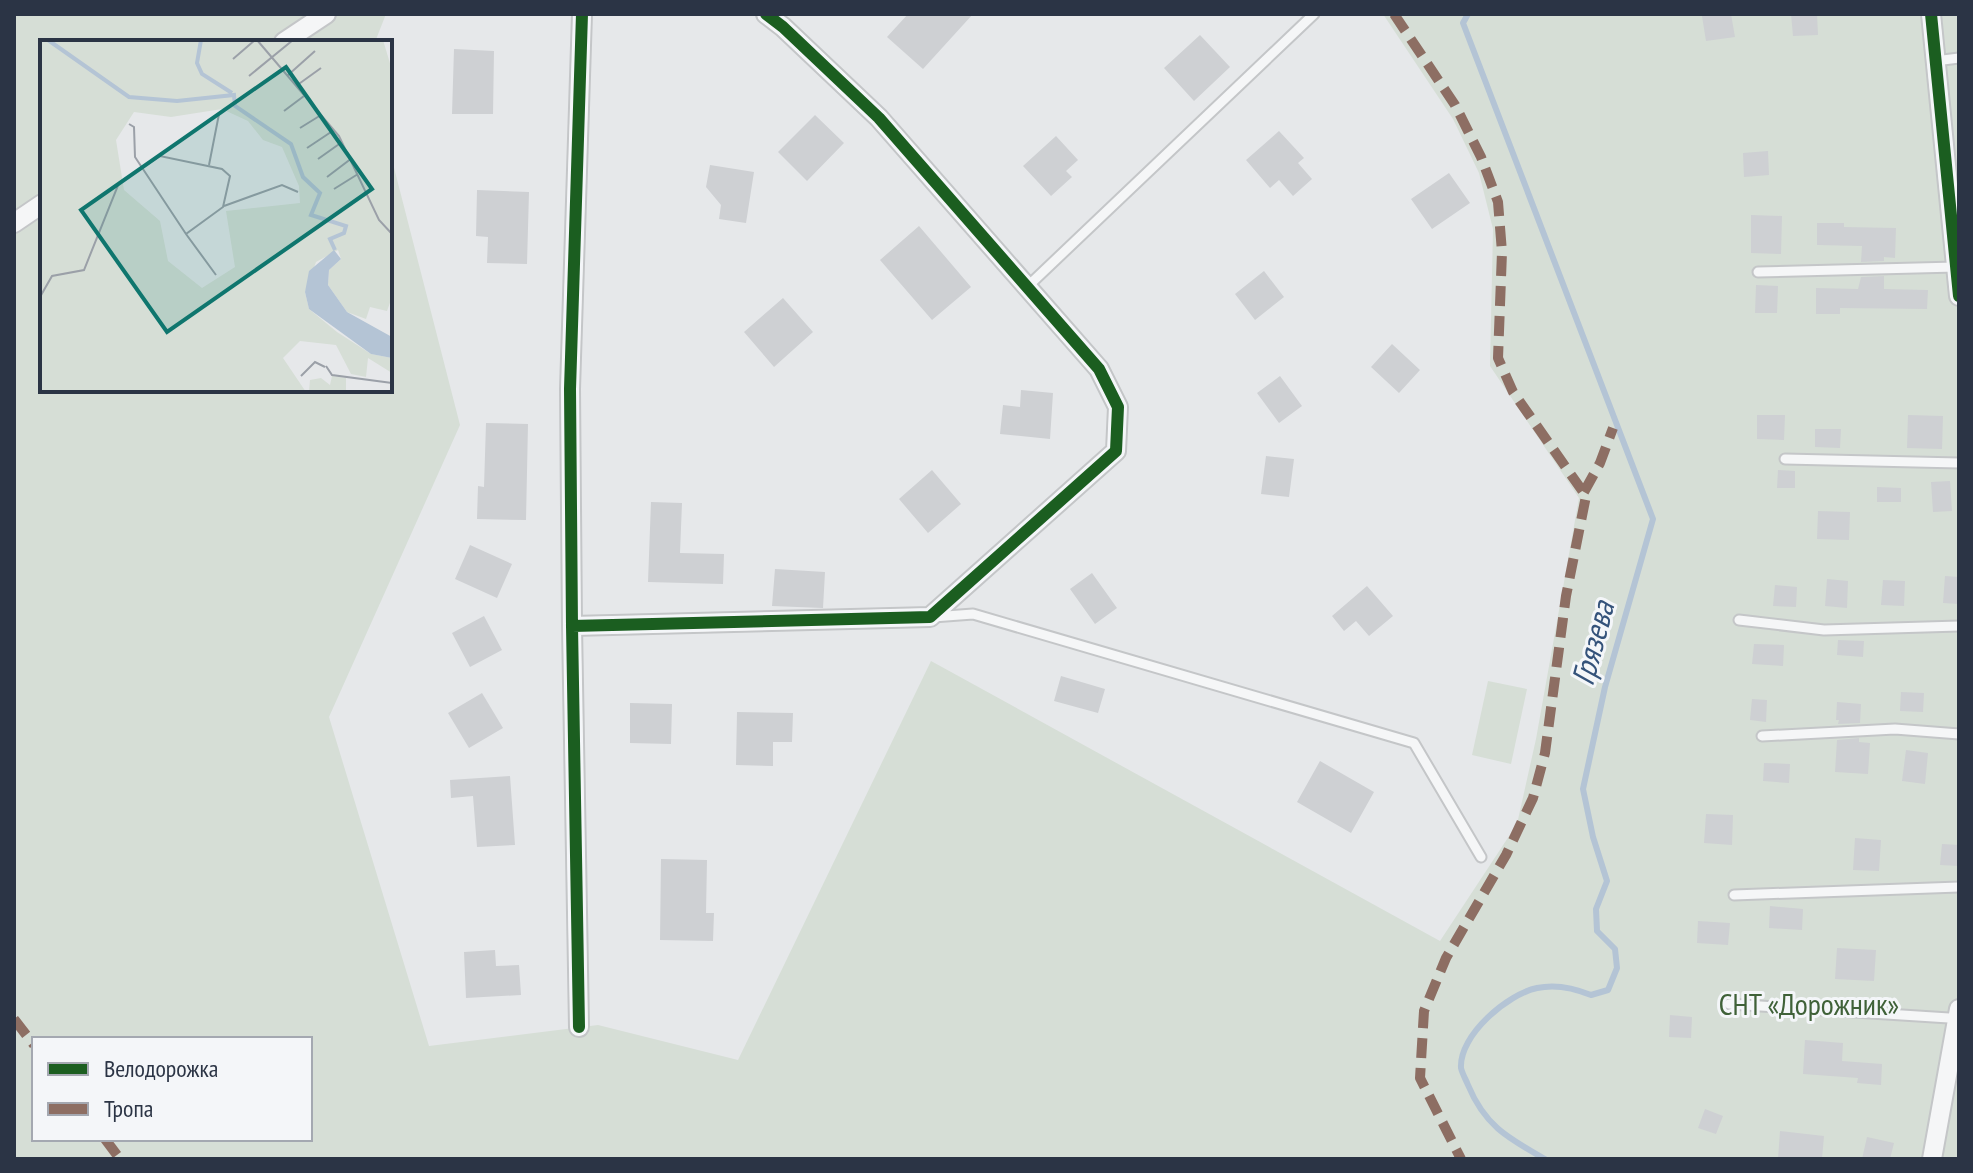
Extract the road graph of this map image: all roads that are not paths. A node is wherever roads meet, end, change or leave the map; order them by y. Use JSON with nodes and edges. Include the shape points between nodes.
{"nodes":[{"id":1,"x":326,"y":14,"type":"edge"},
{"id":2,"x":582,"y":14,"type":"edge"},
{"id":3,"x":766,"y":14,"type":"edge"},
{"id":4,"x":1314,"y":14,"type":"edge"},
{"id":5,"x":1931,"y":14,"type":"edge"},
{"id":6,"x":287,"y":40,"type":"edge"},
{"id":7,"x":1959,"y":58,"type":"edge"},
{"id":8,"x":1935,"y":61,"type":"junction"},
{"id":9,"x":1952,"y":168,"type":"edge"},
{"id":10,"x":40,"y":205,"type":"edge"},
{"id":11,"x":14,"y":223,"type":"edge"},
{"id":12,"x":1956,"y":267,"type":"junction"},
{"id":13,"x":1758,"y":272,"type":"dead end"},
{"id":14,"x":1027,"y":287,"type":"junction"},
{"id":15,"x":1959,"y":296,"type":"edge"},
{"id":16,"x":1785,"y":459,"type":"dead end"},
{"id":17,"x":1959,"y":463,"type":"edge"},
{"id":18,"x":930,"y":617,"type":"junction"},
{"id":19,"x":1739,"y":620,"type":"dead end"},
{"id":20,"x":572,"y":626,"type":"junction"},
{"id":21,"x":1959,"y":626,"type":"edge"},
{"id":22,"x":1959,"y":734,"type":"edge"},
{"id":23,"x":1762,"y":736,"type":"dead end"},
{"id":24,"x":1481,"y":857,"type":"dead end"},
{"id":25,"x":1959,"y":887,"type":"edge"},
{"id":26,"x":1734,"y":895,"type":"dead end"},
{"id":27,"x":1729,"y":1004,"type":"dead end"},
{"id":28,"x":1954,"y":1014,"type":"edge"},
{"id":29,"x":579,"y":1027,"type":"dead end"},
{"id":30,"x":1932,"y":1159,"type":"edge"}],
"edges":[{"from":1,"to":6,"type":"street"},
{"from":2,"to":20,"type":"street","via":[[570,389]]},
{"from":3,"to":14,"type":"street","via":[[879,118]]},
{"from":4,"to":14,"type":"lane"},
{"from":5,"to":8,"type":"street"},
{"from":7,"to":8,"type":"lane"},
{"from":8,"to":9,"type":"street"},
{"from":9,"to":12,"type":"street"},
{"from":10,"to":11,"type":"street"},
{"from":12,"to":13,"type":"lane"},
{"from":12,"to":15,"type":"street"},
{"from":14,"to":18,"type":"street","via":[[1099,369],[1118,407],[1116,451]]},
{"from":16,"to":17,"type":"lane"},
{"from":18,"to":20,"type":"street"},
{"from":18,"to":24,"type":"lane","via":[[973,614],[1414,743]]},
{"from":19,"to":21,"type":"lane","via":[[1824,630]]},
{"from":20,"to":29,"type":"street"},
{"from":22,"to":23,"type":"lane","via":[[1895,729]]},
{"from":25,"to":26,"type":"lane"},
{"from":27,"to":28,"type":"lane"},
{"from":28,"to":30,"type":"street"}]}
